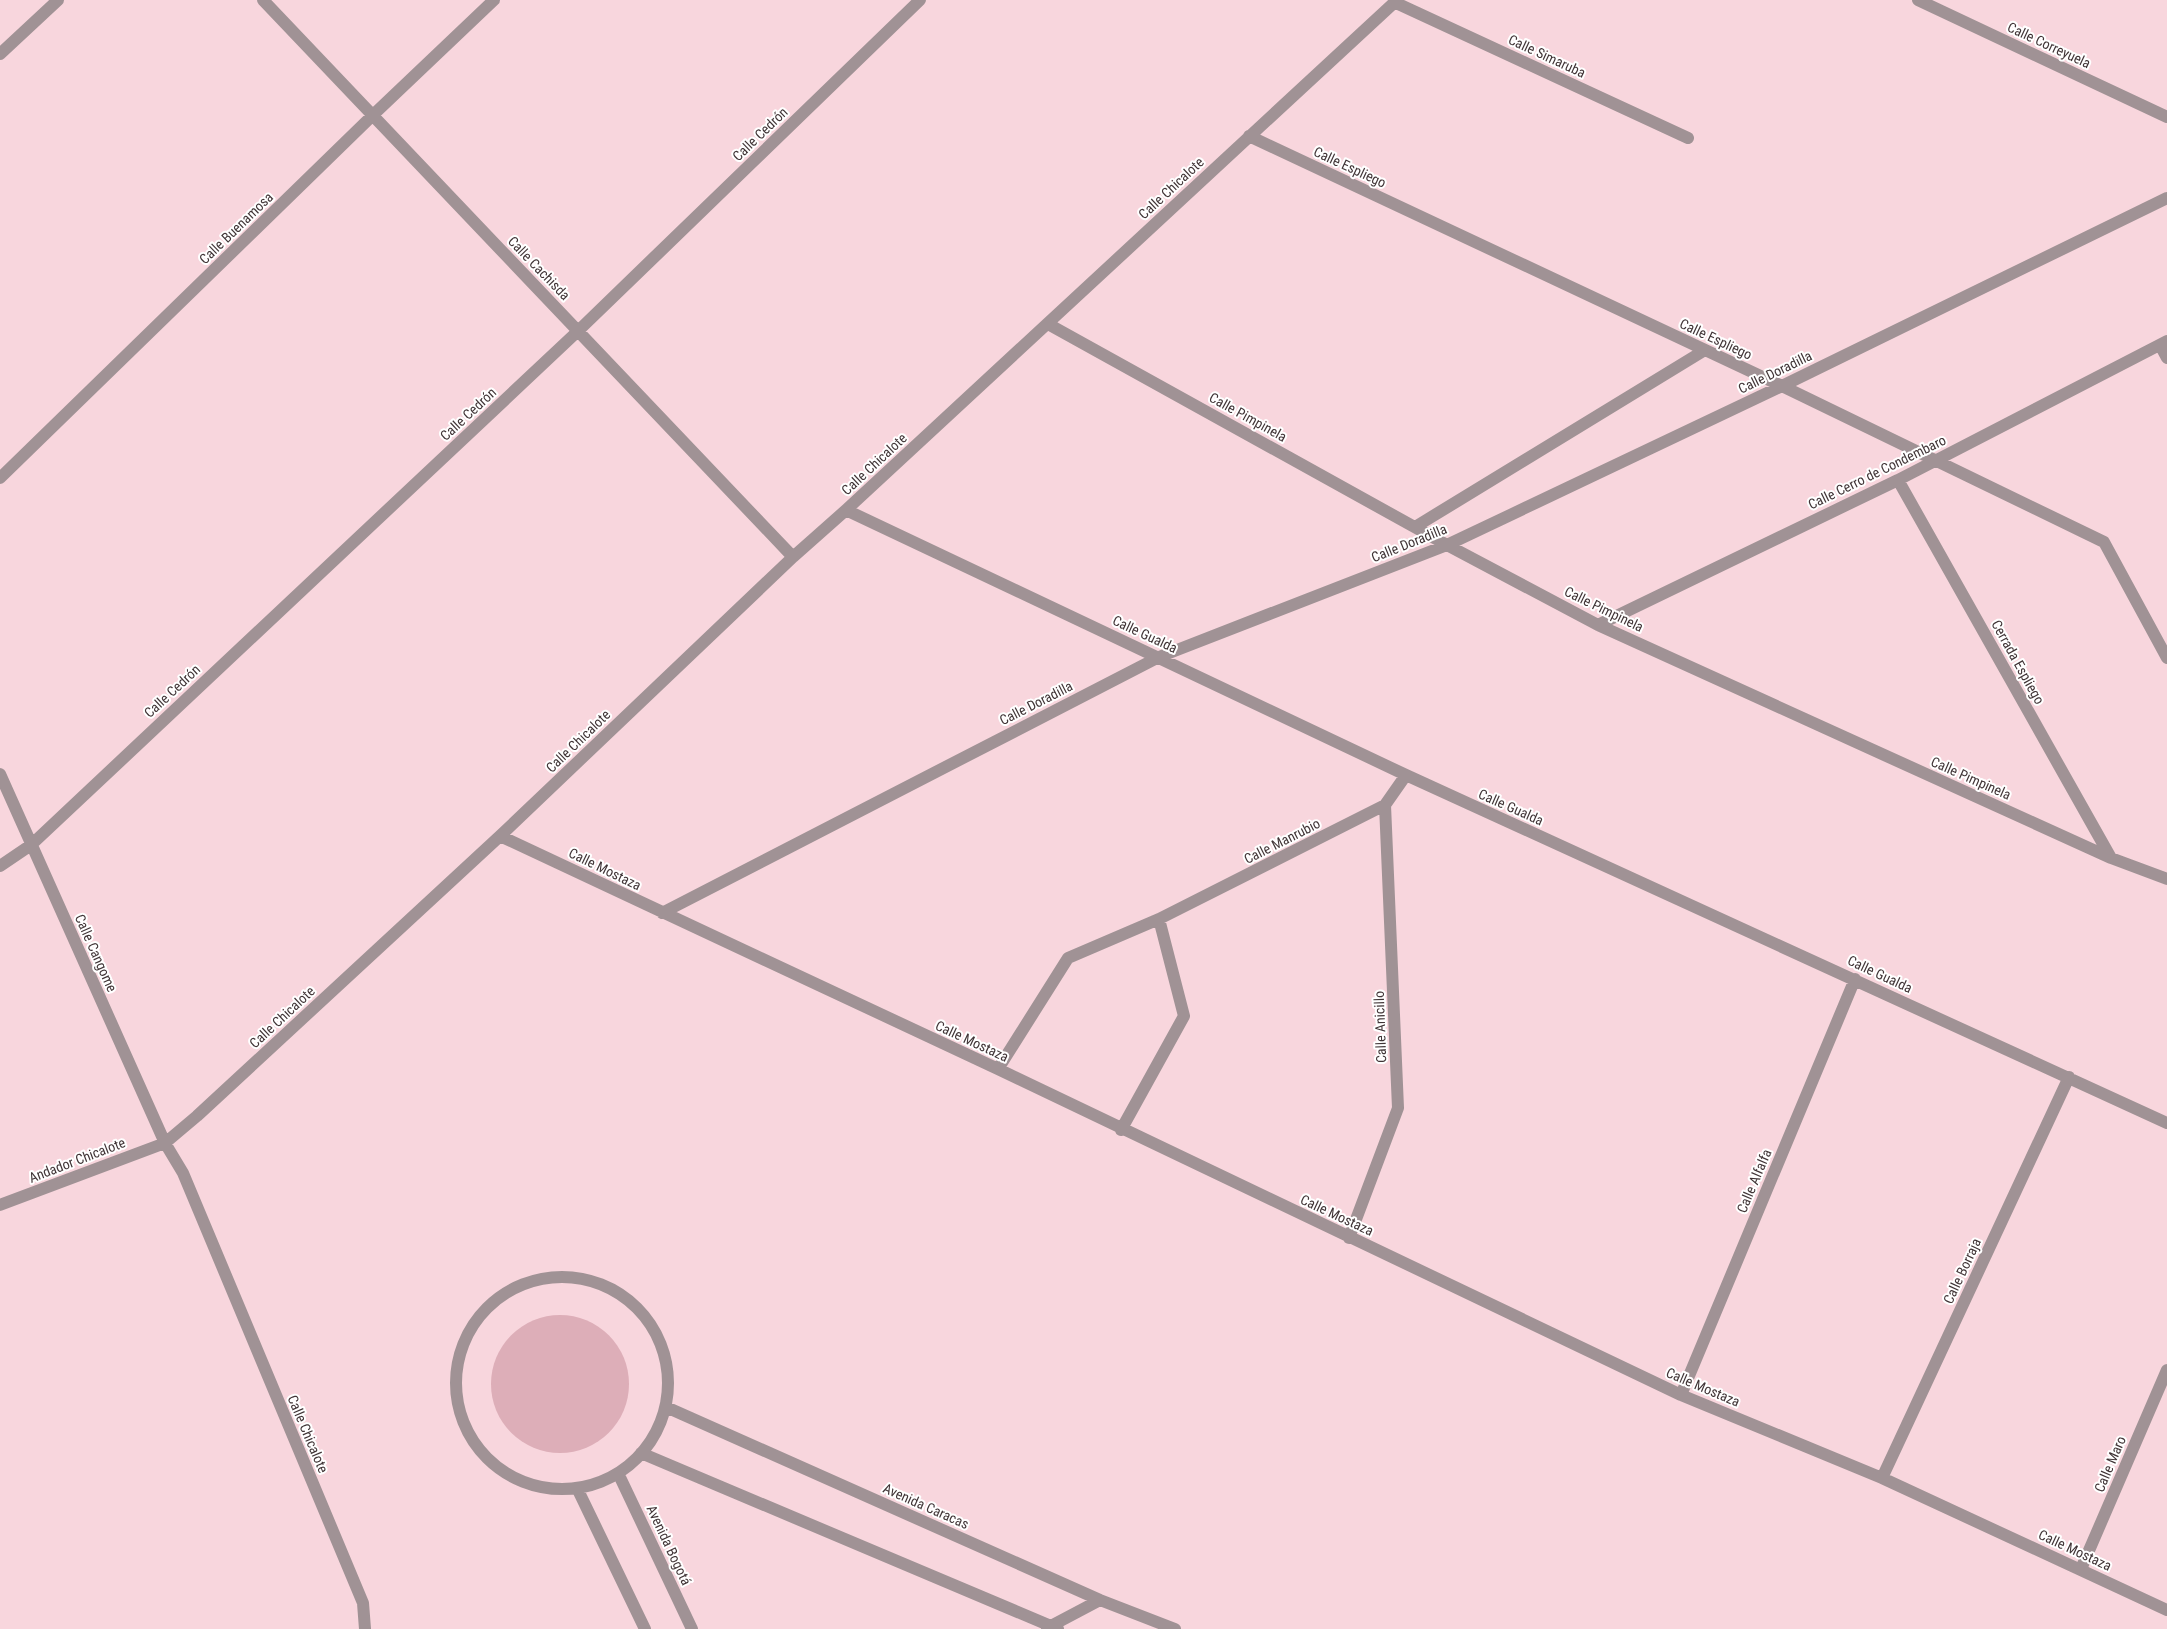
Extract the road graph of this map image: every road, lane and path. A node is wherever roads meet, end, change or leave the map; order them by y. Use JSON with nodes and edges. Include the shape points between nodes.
{"nodes":[{"id":1,"x":58,"y":0,"type":"edge"},
{"id":2,"x":263,"y":0,"type":"edge"},
{"id":3,"x":494,"y":0,"type":"edge"},
{"id":4,"x":920,"y":0,"type":"edge"},
{"id":5,"x":1918,"y":0,"type":"edge"},
{"id":6,"x":1396,"y":1,"type":"edge"},
{"id":7,"x":0,"y":54,"type":"edge"},
{"id":8,"x":373,"y":115,"type":"junction"},
{"id":9,"x":2167,"y":117,"type":"edge"},
{"id":10,"x":1249,"y":136,"type":"junction"},
{"id":11,"x":1688,"y":138,"type":"dead end"},
{"id":12,"x":2167,"y":198,"type":"edge"},
{"id":13,"x":1048,"y":324,"type":"junction"},
{"id":14,"x":578,"y":331,"type":"junction"},
{"id":15,"x":2163,"y":343,"type":"edge"},
{"id":16,"x":1705,"y":350,"type":"junction"},
{"id":17,"x":2167,"y":358,"type":"edge"},
{"id":18,"x":1782,"y":386,"type":"junction"},
{"id":19,"x":1936,"y":460,"type":"junction"},
{"id":20,"x":0,"y":478,"type":"edge"},
{"id":21,"x":1898,"y":480,"type":"junction"},
{"id":22,"x":846,"y":510,"type":"junction"},
{"id":23,"x":1415,"y":527,"type":"junction"},
{"id":24,"x":1447,"y":545,"type":"junction"},
{"id":25,"x":793,"y":557,"type":"junction"},
{"id":26,"x":1598,"y":624,"type":"junction"},
{"id":27,"x":1159,"y":657,"type":"junction"},
{"id":28,"x":2167,"y":658,"type":"edge"},
{"id":29,"x":0,"y":774,"type":"edge"},
{"id":30,"x":1406,"y":775,"type":"junction"},
{"id":31,"x":1385,"y":805,"type":"junction"},
{"id":32,"x":500,"y":836,"type":"junction"},
{"id":33,"x":31,"y":845,"type":"junction"},
{"id":34,"x":2111,"y":858,"type":"junction"},
{"id":35,"x":0,"y":866,"type":"edge"},
{"id":36,"x":2167,"y":878,"type":"edge"},
{"id":37,"x":662,"y":913,"type":"junction"},
{"id":38,"x":1159,"y":919,"type":"junction"},
{"id":39,"x":1855,"y":979,"type":"junction"},
{"id":40,"x":998,"y":1069,"type":"junction"},
{"id":41,"x":2069,"y":1077,"type":"junction"},
{"id":42,"x":2167,"y":1122,"type":"edge"},
{"id":43,"x":1121,"y":1130,"type":"junction"},
{"id":44,"x":165,"y":1143,"type":"junction"},
{"id":45,"x":0,"y":1205,"type":"edge"},
{"id":46,"x":1348,"y":1238,"type":"junction"},
{"id":47,"x":2167,"y":1370,"type":"edge"},
{"id":48,"x":1681,"y":1395,"type":"junction"},
{"id":49,"x":666,"y":1406,"type":"junction"},
{"id":50,"x":641,"y":1453,"type":"junction"},
{"id":51,"x":618,"y":1473,"type":"junction"},
{"id":52,"x":1882,"y":1478,"type":"junction"},
{"id":53,"x":578,"y":1488,"type":"junction"},
{"id":54,"x":2081,"y":1569,"type":"junction"},
{"id":55,"x":1100,"y":1600,"type":"junction"},
{"id":56,"x":2167,"y":1610,"type":"edge"},
{"id":57,"x":1052,"y":1628,"type":"edge"},
{"id":58,"x":1167,"y":1628,"type":"edge"},
{"id":59,"x":365,"y":1629,"type":"edge"},
{"id":60,"x":645,"y":1629,"type":"edge"},
{"id":61,"x":692,"y":1629,"type":"edge"}],
"edges":[{"from":1,"to":7,"type":"street"},
{"from":2,"to":8,"type":"street","name":"Calle Cachisda"},
{"from":3,"to":8,"type":"street","name":"Calle Buenamosa"},
{"from":4,"to":14,"type":"street","name":"Calle Cedrón"},
{"from":5,"to":9,"type":"street","name":"Calle Correyuela"},
{"from":6,"to":10,"type":"street","name":"Calle Chicalote"},
{"from":6,"to":11,"type":"street","name":"Calle Simaruba"},
{"from":8,"to":14,"type":"street","name":"Calle Cachisda"},
{"from":8,"to":20,"type":"street","name":"Calle Buenamosa"},
{"from":10,"to":13,"type":"street","name":"Calle Chicalote"},
{"from":10,"to":16,"type":"street","name":"Calle Espliego"},
{"from":12,"to":18,"type":"street","name":"Calle Doradilla"},
{"from":13,"to":22,"type":"street","name":"Calle Chicalote"},
{"from":13,"to":23,"type":"street","name":"Calle Pimpinela"},
{"from":14,"to":25,"type":"street","name":"Calle Cachisda"},
{"from":14,"to":33,"type":"street","name":"Calle Cedrón"},
{"from":15,"to":17,"type":"street"},
{"from":15,"to":19,"type":"street","name":"Calle Cerro de Condembaro"},
{"from":16,"to":18,"type":"street","name":"Calle Espliego"},
{"from":16,"to":23,"type":"street"},
{"from":18,"to":19,"type":"street","name":"Calle Espliego"},
{"from":18,"to":24,"type":"street","name":"Calle Doradilla"},
{"from":19,"to":21,"type":"street","name":"Calle Cerro de Condembaro"},
{"from":19,"to":28,"type":"street","name":"Calle Espliego","via":[[2104,542]]},
{"from":21,"to":26,"type":"street","name":"Calle Cerro de Condembaro"},
{"from":21,"to":34,"type":"street","name":"Cerrada Espliego"},
{"from":22,"to":25,"type":"street","name":"Calle Chicalote"},
{"from":22,"to":27,"type":"street","name":"Calle Gualda"},
{"from":23,"to":24,"type":"street","name":"Calle Pimpinela"},
{"from":24,"to":26,"type":"street","name":"Calle Pimpinela"},
{"from":24,"to":27,"type":"street","name":"Calle Doradilla"},
{"from":25,"to":32,"type":"street","name":"Calle Chicalote"},
{"from":26,"to":34,"type":"street","name":"Calle Pimpinela"},
{"from":27,"to":30,"type":"street","name":"Calle Gualda"},
{"from":27,"to":37,"type":"street","name":"Calle Doradilla"},
{"from":29,"to":33,"type":"street","name":"Calle Cangome"},
{"from":30,"to":31,"type":"street","name":"Calle Manrubio"},
{"from":30,"to":39,"type":"street","name":"Calle Gualda"},
{"from":31,"to":38,"type":"street","name":"Calle Manrubio"},
{"from":31,"to":46,"type":"street","name":"Calle Anicillo","via":[[1398,1108]]},
{"from":32,"to":37,"type":"street","name":"Calle Mostaza"},
{"from":32,"to":44,"type":"street","name":"Calle Chicalote"},
{"from":33,"to":35,"type":"street","name":"Calle Cedrón"},
{"from":33,"to":44,"type":"street","name":"Calle Cangome"},
{"from":34,"to":36,"type":"street","name":"Calle Pimpinela"},
{"from":37,"to":40,"type":"street","name":"Calle Mostaza"},
{"from":38,"to":40,"type":"street","name":"Calle Manrubio","via":[[1068,958]]},
{"from":38,"to":43,"type":"street","via":[[1184,1016]]},
{"from":39,"to":41,"type":"street","name":"Calle Gualda"},
{"from":39,"to":48,"type":"street","name":"Calle Alfalfa"},
{"from":40,"to":43,"type":"street","name":"Calle Mostaza"},
{"from":41,"to":42,"type":"street","name":"Calle Gualda"},
{"from":41,"to":52,"type":"street","name":"Calle Borraja"},
{"from":43,"to":46,"type":"street","name":"Calle Mostaza"},
{"from":44,"to":45,"type":"street","name":"Andador Chicalote"},
{"from":44,"to":59,"type":"street","name":"Calle Chicalote","via":[[183,1173],[363,1603]]},
{"from":46,"to":48,"type":"street","name":"Calle Mostaza"},
{"from":47,"to":54,"type":"street","name":"Calle Maro"},
{"from":48,"to":52,"type":"street","name":"Calle Mostaza"},
{"from":49,"to":50,"type":"street","via":[[657,1432]]},
{"from":49,"to":53,"type":"street","via":[[668,1373],[659,1340],[642,1311],[615,1290],[584,1278],[550,1277],[517,1286],[489,1305],[468,1331],[456,1363],[455,1396],[465,1429],[484,1457],[512,1477],[543,1488]]},
{"from":49,"to":55,"type":"street","name":"Avenida Caracas"},
{"from":50,"to":51,"type":"street"},
{"from":50,"to":57,"type":"street"},
{"from":51,"to":53,"type":"street"},
{"from":51,"to":61,"type":"street","name":"Avenida Bogotá"},
{"from":52,"to":54,"type":"street","name":"Calle Mostaza"},
{"from":53,"to":60,"type":"street"},
{"from":54,"to":56,"type":"street","name":"Calle Mostaza"},
{"from":55,"to":57,"type":"street"},
{"from":55,"to":58,"type":"street","name":"Avenida Caracas"}]}
